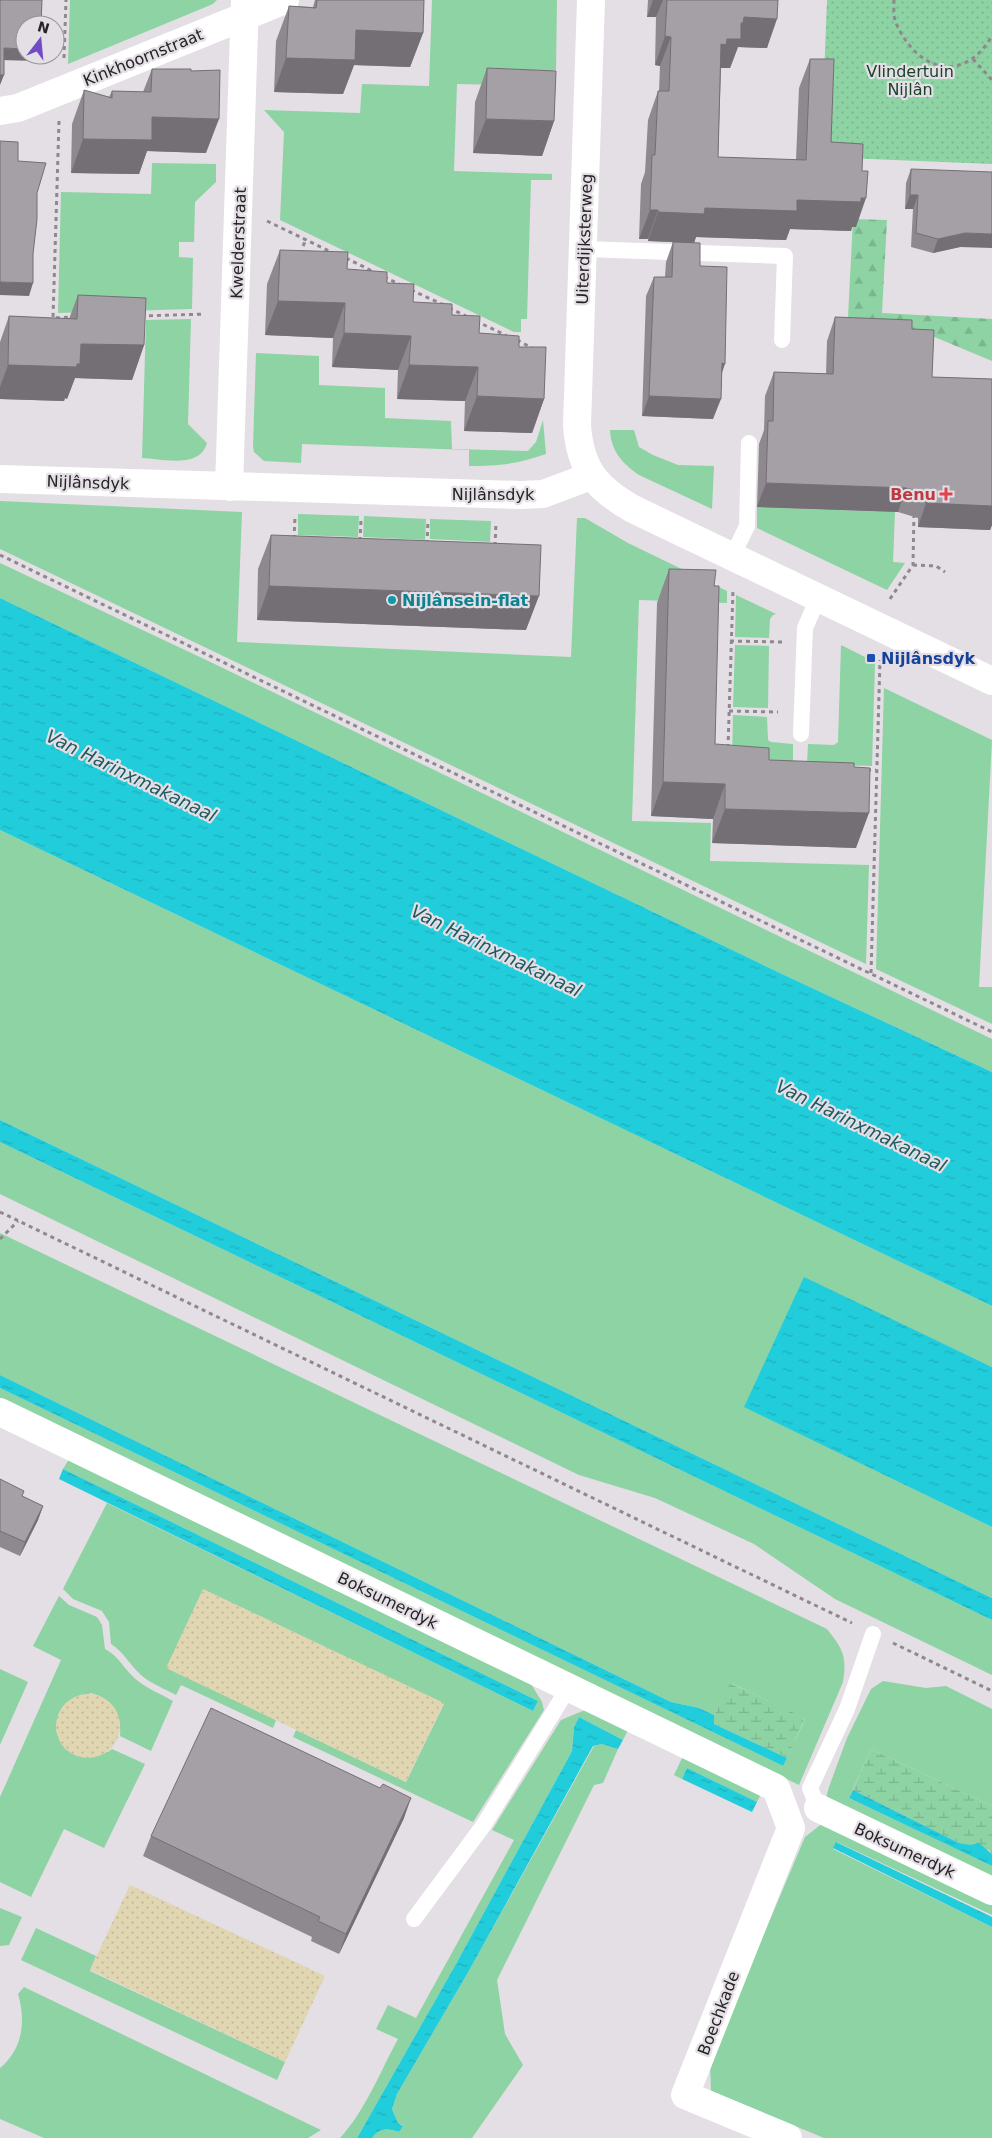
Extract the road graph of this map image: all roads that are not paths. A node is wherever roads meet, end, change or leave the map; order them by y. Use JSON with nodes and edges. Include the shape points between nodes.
{"nodes":[{"id":1,"x":285,"y":0,"type":"edge"},
{"id":2,"x":591,"y":0,"type":"edge"},
{"id":3,"x":245,"y":8,"type":"edge"},
{"id":4,"x":0,"y":111,"type":"edge"},
{"id":5,"x":584,"y":249,"type":"junction"},
{"id":6,"x":782,"y":340,"type":"dead end"},
{"id":7,"x":749,"y":443,"type":"dead end"},
{"id":8,"x":591,"y":476,"type":"junction"},
{"id":9,"x":0,"y":479,"type":"edge"},
{"id":10,"x":229,"y":486,"type":"junction"},
{"id":11,"x":732,"y":557,"type":"junction"},
{"id":12,"x":818,"y":598,"type":"junction"},
{"id":13,"x":992,"y":681,"type":"edge"},
{"id":14,"x":801,"y":734,"type":"dead end"},
{"id":15,"x":0,"y":1412,"type":"edge"},
{"id":16,"x":873,"y":1634,"type":"road end"},
{"id":17,"x":569,"y":1687,"type":"junction"},
{"id":18,"x":818,"y":1808,"type":"joint"},
{"id":19,"x":791,"y":1828,"type":"joint"},
{"id":20,"x":992,"y":1891,"type":"edge"},
{"id":21,"x":414,"y":1919,"type":"dead end"},
{"id":22,"x":788,"y":2138,"type":"edge"}],
"edges":[{"from":1,"to":3,"type":"street","name":"Kinkhoornstraat"},
{"from":2,"to":5,"type":"street","name":"Uiterdijksterweg"},
{"from":3,"to":4,"type":"street","name":"Kinkhoornstraat","via":[[61,91],[18,108]]},
{"from":3,"to":10,"type":"street","name":"Kwelderstraat"},
{"from":5,"to":6,"type":"lane","via":[[785,256]]},
{"from":5,"to":8,"type":"street","name":"Uiterdijksterweg","via":[[578,425],[583,460]]},
{"from":7,"to":11,"type":"lane","via":[[747,526]]},
{"from":8,"to":10,"type":"street","name":"Nijlânsdyk","via":[[543,494]]},
{"from":8,"to":11,"type":"street","via":[[616,500]]},
{"from":9,"to":10,"type":"street","name":"Nijlânsdyk"},
{"from":11,"to":12,"type":"street"},
{"from":12,"to":13,"type":"street"},
{"from":12,"to":14,"type":"lane","via":[[805,628]]},
{"from":15,"to":17,"type":"street","name":"Boksumerdyk"},
{"from":16,"to":18,"type":"lane","via":[[847,1708],[810,1788]]},
{"from":17,"to":19,"type":"street","name":"Boksumerdyk","via":[[776,1788]]},
{"from":17,"to":21,"type":"lane","via":[[483,1826]]},
{"from":18,"to":20,"type":"street","name":"Boksumerdyk"},
{"from":19,"to":22,"type":"street","name":"Boechkade","via":[[685,2095]]}]}
